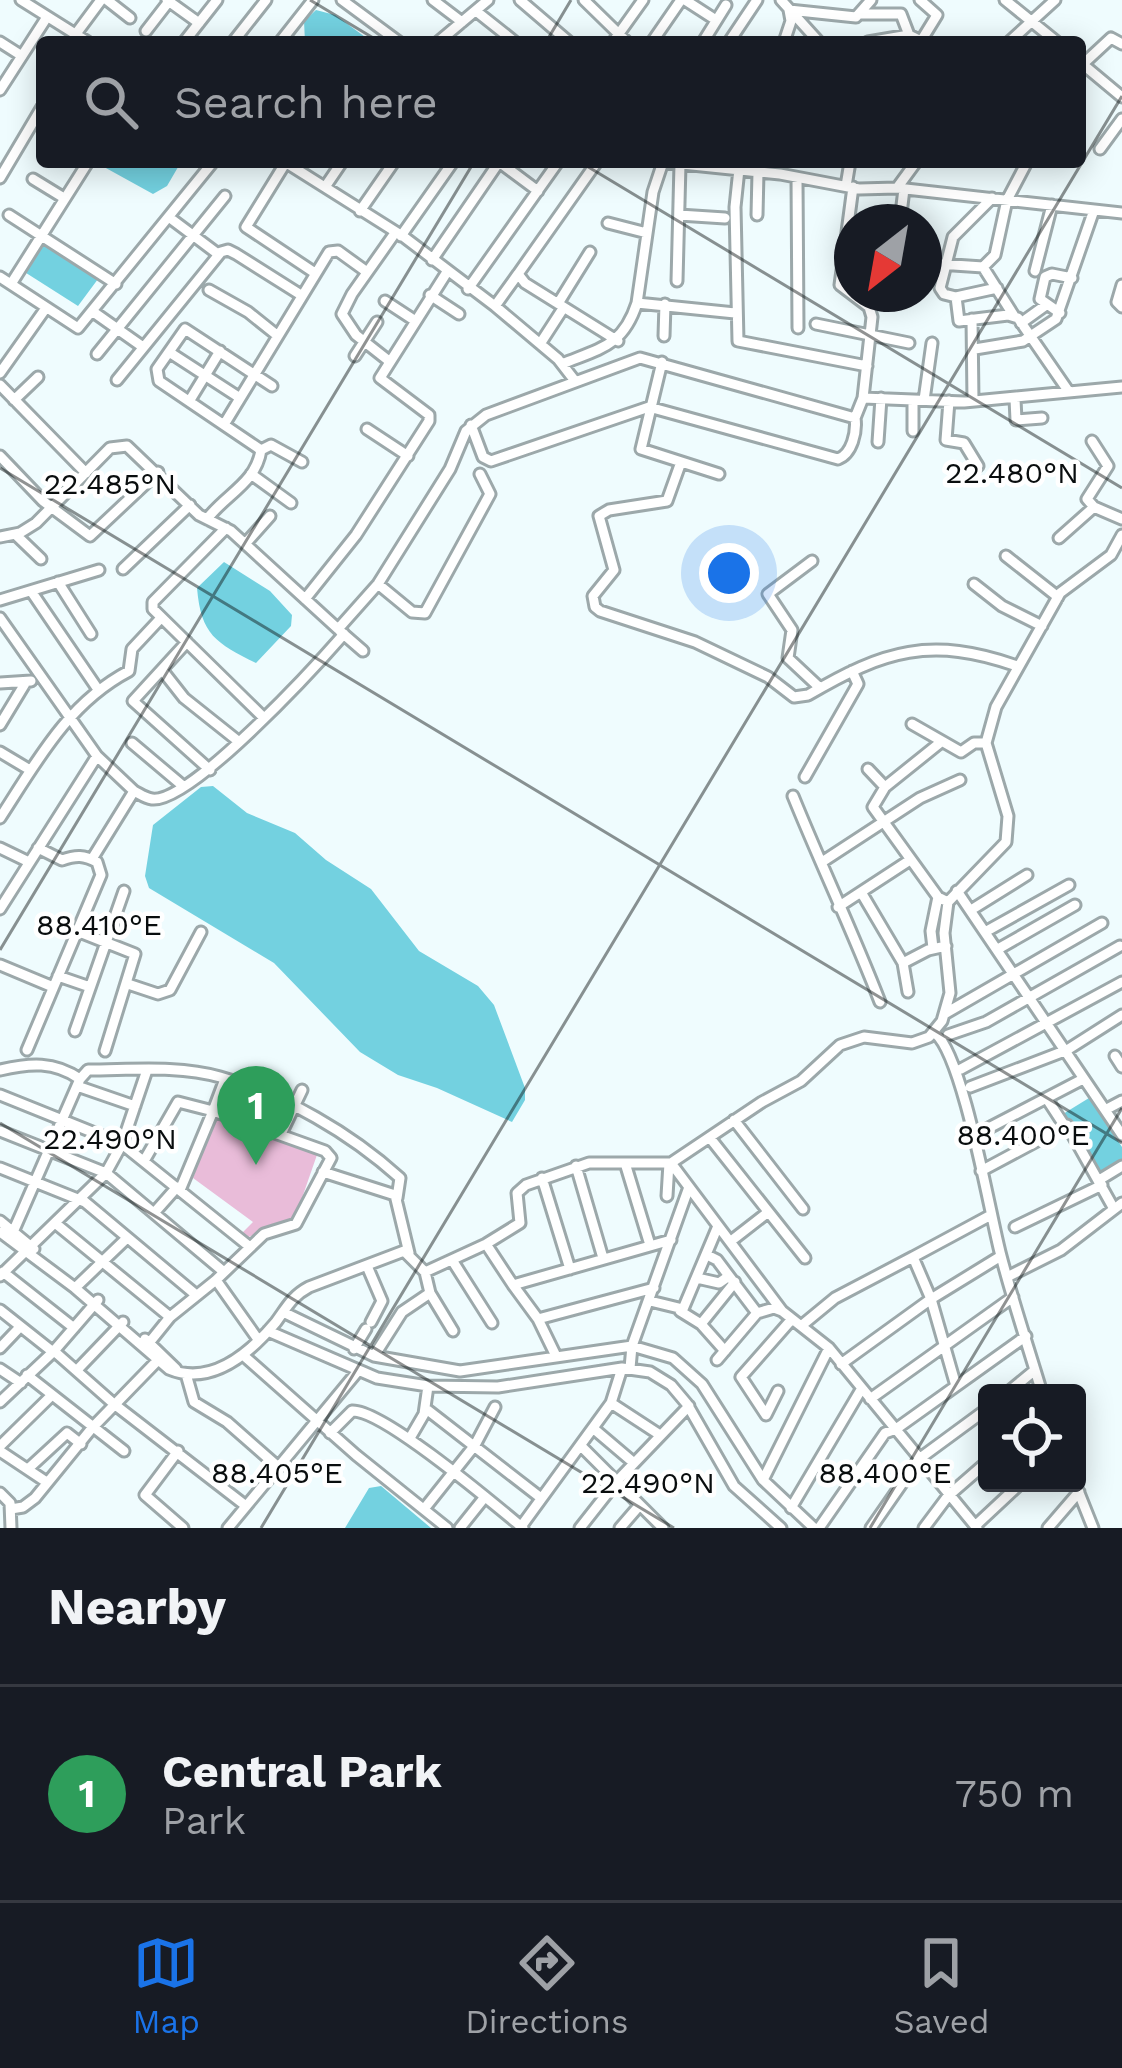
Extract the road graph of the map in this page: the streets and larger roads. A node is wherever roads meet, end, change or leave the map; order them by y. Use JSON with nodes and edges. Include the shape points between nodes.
{"nodes":[{"id":1,"x":21,"y":0,"type":"edge"},
{"id":2,"x":104,"y":0,"type":"edge"},
{"id":3,"x":169,"y":0,"type":"edge"},
{"id":4,"x":217,"y":0,"type":"edge"},
{"id":5,"x":266,"y":0,"type":"edge"},
{"id":6,"x":313,"y":0,"type":"edge"},
{"id":7,"x":433,"y":0,"type":"edge"},
{"id":8,"x":488,"y":0,"type":"edge"},
{"id":9,"x":520,"y":0,"type":"edge"},
{"id":10,"x":584,"y":0,"type":"edge"},
{"id":11,"x":643,"y":0,"type":"edge"},
{"id":12,"x":683,"y":0,"type":"edge"},
{"id":13,"x":758,"y":0,"type":"edge"},
{"id":14,"x":781,"y":0,"type":"edge"},
{"id":15,"x":920,"y":0,"type":"edge"},
{"id":16,"x":1006,"y":0,"type":"edge"},
{"id":17,"x":1055,"y":0,"type":"edge"},
{"id":18,"x":348,"y":2,"type":"edge"},
{"id":19,"x":726,"y":5,"type":"dead end"},
{"id":20,"x":864,"y":5,"type":"edge"},
{"id":21,"x":476,"y":10,"type":"junction"},
{"id":22,"x":789,"y":10,"type":"junction"},
{"id":23,"x":47,"y":17,"type":"junction"},
{"id":24,"x":130,"y":18,"type":"dead end"},
{"id":25,"x":716,"y":20,"type":"junction"},
{"id":26,"x":1031,"y":21,"type":"junction"},
{"id":27,"x":461,"y":22,"type":"junction"},
{"id":28,"x":199,"y":23,"type":"junction"},
{"id":29,"x":146,"y":31,"type":"dead end"},
{"id":30,"x":448,"y":34,"type":"junction"},
{"id":31,"x":76,"y":36,"type":"edge"},
{"id":32,"x":84,"y":36,"type":"edge"},
{"id":33,"x":189,"y":36,"type":"edge"},
{"id":34,"x":238,"y":36,"type":"edge"},
{"id":35,"x":285,"y":36,"type":"edge"},
{"id":36,"x":391,"y":36,"type":"edge"},
{"id":37,"x":446,"y":36,"type":"edge"},
{"id":38,"x":450,"y":36,"type":"edge"},
{"id":39,"x":508,"y":36,"type":"edge"},
{"id":40,"x":562,"y":36,"type":"edge"},
{"id":41,"x":616,"y":36,"type":"edge"},
{"id":42,"x":622,"y":36,"type":"edge"},
{"id":43,"x":656,"y":36,"type":"edge"},
{"id":44,"x":707,"y":36,"type":"edge"},
{"id":45,"x":733,"y":36,"type":"edge"},
{"id":46,"x":786,"y":36,"type":"edge"},
{"id":47,"x":813,"y":36,"type":"edge"},
{"id":48,"x":903,"y":36,"type":"edge"},
{"id":49,"x":925,"y":36,"type":"edge"},
{"id":50,"x":1016,"y":36,"type":"edge"},
{"id":51,"x":1050,"y":36,"type":"edge"},
{"id":52,"x":0,"y":42,"type":"edge"},
{"id":53,"x":1122,"y":44,"type":"edge"},
{"id":54,"x":22,"y":56,"type":"junction"},
{"id":55,"x":1086,"y":60,"type":"edge"},
{"id":56,"x":1086,"y":66,"type":"edge"},
{"id":57,"x":0,"y":90,"type":"edge"},
{"id":58,"x":1122,"y":97,"type":"edge"},
{"id":59,"x":36,"y":117,"type":"edge"},
{"id":60,"x":1122,"y":119,"type":"edge"},
{"id":61,"x":1100,"y":149,"type":"dead end"},
{"id":62,"x":84,"y":168,"type":"edge"},
{"id":63,"x":208,"y":168,"type":"edge"},
{"id":64,"x":281,"y":168,"type":"edge"},
{"id":65,"x":305,"y":168,"type":"edge"},
{"id":66,"x":338,"y":168,"type":"edge"},
{"id":67,"x":390,"y":168,"type":"edge"},
{"id":68,"x":448,"y":168,"type":"edge"},
{"id":69,"x":495,"y":168,"type":"edge"},
{"id":70,"x":507,"y":168,"type":"edge"},
{"id":71,"x":554,"y":168,"type":"edge"},
{"id":72,"x":593,"y":168,"type":"edge"},
{"id":73,"x":661,"y":168,"type":"edge"},
{"id":74,"x":680,"y":168,"type":"edge"},
{"id":75,"x":719,"y":168,"type":"edge"},
{"id":76,"x":777,"y":168,"type":"edge"},
{"id":77,"x":850,"y":168,"type":"edge"},
{"id":78,"x":912,"y":168,"type":"edge"},
{"id":79,"x":1024,"y":168,"type":"edge"},
{"id":80,"x":739,"y":170,"type":"junction"},
{"id":81,"x":758,"y":172,"type":"junction"},
{"id":82,"x":0,"y":178,"type":"edge"},
{"id":83,"x":33,"y":179,"type":"dead end"},
{"id":84,"x":797,"y":179,"type":"junction"},
{"id":85,"x":325,"y":187,"type":"junction"},
{"id":86,"x":850,"y":187,"type":"junction"},
{"id":87,"x":900,"y":188,"type":"junction"},
{"id":88,"x":538,"y":191,"type":"junction"},
{"id":89,"x":225,"y":196,"type":"dead end"},
{"id":90,"x":64,"y":198,"type":"junction"},
{"id":91,"x":992,"y":198,"type":"junction"},
{"id":92,"x":1007,"y":200,"type":"junction"},
{"id":93,"x":900,"y":204,"type":"edge"},
{"id":94,"x":1052,"y":205,"type":"junction"},
{"id":95,"x":1094,"y":210,"type":"junction"},
{"id":96,"x":360,"y":211,"type":"junction"},
{"id":97,"x":1122,"y":213,"type":"edge"},
{"id":98,"x":9,"y":215,"type":"dead end"},
{"id":99,"x":679,"y":215,"type":"junction"},
{"id":100,"x":758,"y":215,"type":"dead end"},
{"id":101,"x":170,"y":218,"type":"junction"},
{"id":102,"x":725,"y":218,"type":"dead end"},
{"id":103,"x":608,"y":223,"type":"dead end"},
{"id":104,"x":647,"y":233,"type":"junction"},
{"id":105,"x":398,"y":234,"type":"junction"},
{"id":106,"x":41,"y":235,"type":"junction"},
{"id":107,"x":194,"y":236,"type":"junction"},
{"id":108,"x":590,"y":252,"type":"dead end"},
{"id":109,"x":218,"y":254,"type":"junction"},
{"id":110,"x":433,"y":260,"type":"junction"},
{"id":111,"x":942,"y":266,"type":"edge"},
{"id":112,"x":945,"y":266,"type":"junction"},
{"id":113,"x":983,"y":267,"type":"junction"},
{"id":114,"x":1035,"y":271,"type":"dead end"},
{"id":115,"x":367,"y":272,"type":"junction"},
{"id":116,"x":447,"y":272,"type":"junction"},
{"id":117,"x":315,"y":273,"type":"junction"},
{"id":118,"x":518,"y":274,"type":"junction"},
{"id":119,"x":0,"y":277,"type":"edge"},
{"id":120,"x":1072,"y":278,"type":"junction"},
{"id":121,"x":676,"y":281,"type":"dead end"},
{"id":122,"x":11,"y":284,"type":"junction"},
{"id":123,"x":116,"y":284,"type":"junction"},
{"id":124,"x":1122,"y":285,"type":"edge"},
{"id":125,"x":997,"y":288,"type":"junction"},
{"id":126,"x":468,"y":289,"type":"junction"},
{"id":127,"x":209,"y":290,"type":"dead end"},
{"id":128,"x":430,"y":295,"type":"junction"},
{"id":129,"x":302,"y":296,"type":"junction"},
{"id":130,"x":956,"y":297,"type":"junction"},
{"id":131,"x":385,"y":302,"type":"dead end"},
{"id":132,"x":637,"y":303,"type":"junction"},
{"id":133,"x":665,"y":304,"type":"junction"},
{"id":134,"x":1046,"y":305,"type":"junction"},
{"id":135,"x":495,"y":306,"type":"junction"},
{"id":136,"x":560,"y":306,"type":"junction"},
{"id":137,"x":1122,"y":307,"type":"edge"},
{"id":138,"x":46,"y":308,"type":"junction"},
{"id":139,"x":92,"y":311,"type":"junction"},
{"id":140,"x":735,"y":313,"type":"junction"},
{"id":141,"x":459,"y":314,"type":"dead end"},
{"id":142,"x":1060,"y":314,"type":"junction"},
{"id":143,"x":414,"y":320,"type":"junction"},
{"id":144,"x":972,"y":320,"type":"junction"},
{"id":145,"x":1018,"y":320,"type":"junction"},
{"id":146,"x":377,"y":322,"type":"dead end"},
{"id":147,"x":816,"y":323,"type":"dead end"},
{"id":148,"x":116,"y":328,"type":"junction"},
{"id":149,"x":798,"y":328,"type":"dead end"},
{"id":150,"x":871,"y":333,"type":"junction"},
{"id":151,"x":278,"y":336,"type":"junction"},
{"id":152,"x":664,"y":336,"type":"dead end"},
{"id":153,"x":1031,"y":337,"type":"junction"},
{"id":154,"x":618,"y":340,"type":"junction"},
{"id":155,"x":365,"y":342,"type":"junction"},
{"id":156,"x":909,"y":343,"type":"dead end"},
{"id":157,"x":932,"y":343,"type":"dead end"},
{"id":158,"x":540,"y":344,"type":"junction"},
{"id":159,"x":143,"y":346,"type":"junction"},
{"id":160,"x":975,"y":349,"type":"junction"},
{"id":161,"x":220,"y":351,"type":"junction"},
{"id":162,"x":169,"y":352,"type":"junction"},
{"id":163,"x":97,"y":354,"type":"dead end"},
{"id":164,"x":5,"y":356,"type":"edge"},
{"id":165,"x":355,"y":356,"type":"dead end"},
{"id":166,"x":389,"y":361,"type":"junction"},
{"id":167,"x":662,"y":362,"type":"junction"},
{"id":168,"x":562,"y":364,"type":"junction"},
{"id":169,"x":867,"y":366,"type":"junction"},
{"id":170,"x":0,"y":374,"type":"edge"},
{"id":171,"x":255,"y":374,"type":"junction"},
{"id":172,"x":205,"y":375,"type":"junction"},
{"id":173,"x":38,"y":377,"type":"dead end"},
{"id":174,"x":117,"y":380,"type":"dead end"},
{"id":175,"x":574,"y":381,"type":"junction"},
{"id":176,"x":0,"y":385,"type":"edge"},
{"id":177,"x":272,"y":386,"type":"dead end"},
{"id":178,"x":1122,"y":387,"type":"edge"},
{"id":179,"x":1069,"y":392,"type":"junction"},
{"id":180,"x":240,"y":398,"type":"junction"},
{"id":181,"x":863,"y":398,"type":"junction"},
{"id":182,"x":881,"y":398,"type":"junction"},
{"id":183,"x":1015,"y":399,"type":"junction"},
{"id":184,"x":14,"y":400,"type":"junction"},
{"id":185,"x":190,"y":400,"type":"junction"},
{"id":186,"x":918,"y":400,"type":"junction"},
{"id":187,"x":949,"y":401,"type":"junction"},
{"id":188,"x":973,"y":401,"type":"junction"},
{"id":189,"x":649,"y":407,"type":"junction"},
{"id":190,"x":855,"y":418,"type":"junction"},
{"id":191,"x":1042,"y":418,"type":"dead end"},
{"id":192,"x":225,"y":423,"type":"junction"},
{"id":193,"x":471,"y":425,"type":"junction"},
{"id":194,"x":368,"y":429,"type":"dead end"},
{"id":195,"x":913,"y":431,"type":"dead end"},
{"id":196,"x":1091,"y":441,"type":"dead end"},
{"id":197,"x":878,"y":442,"type":"dead end"},
{"id":198,"x":261,"y":450,"type":"junction"},
{"id":199,"x":0,"y":456,"type":"edge"},
{"id":200,"x":408,"y":456,"type":"junction"},
{"id":201,"x":302,"y":462,"type":"dead end"},
{"id":202,"x":682,"y":462,"type":"junction"},
{"id":203,"x":978,"y":466,"type":"dead end"},
{"id":204,"x":158,"y":472,"type":"junction"},
{"id":205,"x":86,"y":473,"type":"junction"},
{"id":206,"x":719,"y":473,"type":"dead end"},
{"id":207,"x":251,"y":474,"type":"junction"},
{"id":208,"x":480,"y":474,"type":"dead end"},
{"id":209,"x":291,"y":503,"type":"dead end"},
{"id":210,"x":190,"y":505,"type":"junction"},
{"id":211,"x":54,"y":507,"type":"junction"},
{"id":212,"x":1094,"y":507,"type":"junction"},
{"id":213,"x":270,"y":516,"type":"dead end"},
{"id":214,"x":207,"y":519,"type":"junction"},
{"id":215,"x":1122,"y":519,"type":"edge"},
{"id":216,"x":226,"y":528,"type":"junction"},
{"id":217,"x":14,"y":534,"type":"junction"},
{"id":218,"x":1122,"y":535,"type":"edge"},
{"id":219,"x":0,"y":537,"type":"edge"},
{"id":220,"x":1059,"y":538,"type":"dead end"},
{"id":221,"x":245,"y":544,"type":"junction"},
{"id":222,"x":1006,"y":556,"type":"dead end"},
{"id":223,"x":41,"y":559,"type":"dead end"},
{"id":224,"x":812,"y":561,"type":"dead end"},
{"id":225,"x":123,"y":569,"type":"dead end"},
{"id":226,"x":99,"y":570,"type":"dead end"},
{"id":227,"x":58,"y":582,"type":"junction"},
{"id":228,"x":378,"y":584,"type":"junction"},
{"id":229,"x":974,"y":584,"type":"dead end"},
{"id":230,"x":31,"y":591,"type":"junction"},
{"id":231,"x":1052,"y":593,"type":"junction"},
{"id":232,"x":305,"y":599,"type":"junction"},
{"id":233,"x":0,"y":600,"type":"edge"},
{"id":234,"x":161,"y":617,"type":"junction"},
{"id":235,"x":0,"y":618,"type":"edge"},
{"id":236,"x":1042,"y":626,"type":"junction"},
{"id":237,"x":341,"y":632,"type":"junction"},
{"id":238,"x":92,"y":634,"type":"dead end"},
{"id":239,"x":187,"y":642,"type":"junction"},
{"id":240,"x":363,"y":651,"type":"dead end"},
{"id":241,"x":1017,"y":666,"type":"junction"},
{"id":242,"x":161,"y":670,"type":"junction"},
{"id":243,"x":852,"y":671,"type":"junction"},
{"id":244,"x":42,"y":681,"type":"junction"},
{"id":245,"x":26,"y":682,"type":"junction"},
{"id":246,"x":0,"y":683,"type":"edge"},
{"id":247,"x":97,"y":688,"type":"junction"},
{"id":248,"x":820,"y":688,"type":"junction"},
{"id":249,"x":69,"y":716,"type":"junction"},
{"id":250,"x":264,"y":718,"type":"junction"},
{"id":251,"x":912,"y":724,"type":"dead end"},
{"id":252,"x":0,"y":725,"type":"edge"},
{"id":253,"x":238,"y":741,"type":"junction"},
{"id":254,"x":940,"y":742,"type":"junction"},
{"id":255,"x":986,"y":742,"type":"junction"},
{"id":256,"x":132,"y":743,"type":"dead end"},
{"id":257,"x":0,"y":752,"type":"edge"},
{"id":258,"x":97,"y":756,"type":"junction"},
{"id":259,"x":868,"y":769,"type":"dead end"},
{"id":260,"x":31,"y":770,"type":"junction"},
{"id":261,"x":210,"y":770,"type":"junction"},
{"id":262,"x":805,"y":777,"type":"dead end"},
{"id":263,"x":960,"y":780,"type":"dead end"},
{"id":264,"x":183,"y":786,"type":"junction"},
{"id":265,"x":885,"y":788,"type":"junction"},
{"id":266,"x":134,"y":791,"type":"junction"},
{"id":267,"x":793,"y":796,"type":"dead end"},
{"id":268,"x":0,"y":818,"type":"edge"},
{"id":269,"x":884,"y":823,"type":"junction"},
{"id":270,"x":0,"y":848,"type":"edge"},
{"id":271,"x":38,"y":848,"type":"junction"},
{"id":272,"x":92,"y":859,"type":"junction"},
{"id":273,"x":910,"y":860,"type":"junction"},
{"id":274,"x":29,"y":862,"type":"junction"},
{"id":275,"x":822,"y":862,"type":"junction"},
{"id":276,"x":1027,"y":875,"type":"dead end"},
{"id":277,"x":1069,"y":884,"type":"dead end"},
{"id":278,"x":957,"y":890,"type":"junction"},
{"id":279,"x":124,"y":891,"type":"dead end"},
{"id":280,"x":861,"y":892,"type":"junction"},
{"id":281,"x":4,"y":894,"type":"edge"},
{"id":282,"x":943,"y":900,"type":"junction"},
{"id":283,"x":1076,"y":904,"type":"dead end"},
{"id":284,"x":838,"y":907,"type":"junction"},
{"id":285,"x":0,"y":909,"type":"edge"},
{"id":286,"x":970,"y":910,"type":"junction"},
{"id":287,"x":1102,"y":923,"type":"dead end"},
{"id":288,"x":77,"y":931,"type":"junction"},
{"id":289,"x":200,"y":932,"type":"dead end"},
{"id":290,"x":986,"y":932,"type":"junction"},
{"id":291,"x":108,"y":942,"type":"junction"},
{"id":292,"x":946,"y":946,"type":"junction"},
{"id":293,"x":1120,"y":946,"type":"edge"},
{"id":294,"x":933,"y":948,"type":"junction"},
{"id":295,"x":998,"y":949,"type":"junction"},
{"id":296,"x":903,"y":963,"type":"junction"},
{"id":297,"x":0,"y":965,"type":"edge"},
{"id":298,"x":58,"y":976,"type":"junction"},
{"id":299,"x":1016,"y":976,"type":"junction"},
{"id":300,"x":1122,"y":982,"type":"edge"},
{"id":301,"x":128,"y":984,"type":"junction"},
{"id":302,"x":90,"y":987,"type":"junction"},
{"id":303,"x":53,"y":988,"type":"junction"},
{"id":304,"x":908,"y":992,"type":"dead end"},
{"id":305,"x":1030,"y":998,"type":"junction"},
{"id":306,"x":880,"y":1002,"type":"dead end"},
{"id":307,"x":945,"y":1014,"type":"junction"},
{"id":308,"x":1122,"y":1015,"type":"edge"},
{"id":309,"x":1048,"y":1024,"type":"junction"},
{"id":310,"x":75,"y":1031,"type":"dead end"},
{"id":311,"x":934,"y":1033,"type":"junction"},
{"id":312,"x":948,"y":1035,"type":"dead end"},
{"id":313,"x":27,"y":1050,"type":"dead end"},
{"id":314,"x":1067,"y":1050,"type":"junction"},
{"id":315,"x":104,"y":1051,"type":"dead end"},
{"id":316,"x":1115,"y":1055,"type":"dead end"},
{"id":317,"x":1122,"y":1066,"type":"edge"},
{"id":318,"x":961,"y":1069,"type":"dead end"},
{"id":319,"x":0,"y":1070,"type":"edge"},
{"id":320,"x":147,"y":1070,"type":"junction"},
{"id":321,"x":225,"y":1079,"type":"junction"},
{"id":322,"x":1083,"y":1079,"type":"junction"},
{"id":323,"x":78,"y":1082,"type":"junction"},
{"id":324,"x":970,"y":1087,"type":"dead end"},
{"id":325,"x":0,"y":1095,"type":"edge"},
{"id":326,"x":298,"y":1098,"type":"junction"},
{"id":327,"x":1047,"y":1099,"type":"junction"},
{"id":328,"x":1122,"y":1101,"type":"edge"},
{"id":329,"x":135,"y":1106,"type":"junction"},
{"id":330,"x":1105,"y":1110,"type":"junction"},
{"id":331,"x":213,"y":1111,"type":"junction"},
{"id":332,"x":63,"y":1118,"type":"junction"},
{"id":333,"x":734,"y":1120,"type":"junction"},
{"id":334,"x":1064,"y":1125,"type":"junction"},
{"id":335,"x":0,"y":1131,"type":"edge"},
{"id":336,"x":981,"y":1132,"type":"dead end"},
{"id":337,"x":280,"y":1134,"type":"junction"},
{"id":338,"x":343,"y":1134,"type":"junction"},
{"id":339,"x":1122,"y":1136,"type":"edge"},
{"id":340,"x":710,"y":1138,"type":"junction"},
{"id":341,"x":122,"y":1144,"type":"junction"},
{"id":342,"x":48,"y":1147,"type":"junction"},
{"id":343,"x":331,"y":1158,"type":"junction"},
{"id":344,"x":144,"y":1161,"type":"junction"},
{"id":345,"x":625,"y":1163,"type":"junction"},
{"id":346,"x":670,"y":1163,"type":"junction"},
{"id":347,"x":576,"y":1166,"type":"junction"},
{"id":348,"x":1122,"y":1166,"type":"edge"},
{"id":349,"x":0,"y":1168,"type":"edge"},
{"id":350,"x":981,"y":1171,"type":"junction"},
{"id":351,"x":323,"y":1172,"type":"junction"},
{"id":352,"x":106,"y":1173,"type":"junction"},
{"id":353,"x":542,"y":1178,"type":"junction"},
{"id":354,"x":34,"y":1180,"type":"junction"},
{"id":355,"x":1100,"y":1182,"type":"junction"},
{"id":356,"x":689,"y":1187,"type":"junction"},
{"id":357,"x":179,"y":1189,"type":"junction"},
{"id":358,"x":667,"y":1196,"type":"dead end"},
{"id":359,"x":79,"y":1198,"type":"junction"},
{"id":360,"x":398,"y":1202,"type":"junction"},
{"id":361,"x":1118,"y":1206,"type":"edge"},
{"id":362,"x":803,"y":1209,"type":"dead end"},
{"id":363,"x":767,"y":1213,"type":"junction"},
{"id":364,"x":154,"y":1214,"type":"junction"},
{"id":365,"x":991,"y":1216,"type":"junction"},
{"id":366,"x":0,"y":1221,"type":"edge"},
{"id":367,"x":55,"y":1222,"type":"junction"},
{"id":368,"x":718,"y":1226,"type":"junction"},
{"id":369,"x":1016,"y":1227,"type":"dead end"},
{"id":370,"x":8,"y":1234,"type":"edge"},
{"id":371,"x":127,"y":1238,"type":"junction"},
{"id":372,"x":671,"y":1240,"type":"junction"},
{"id":373,"x":731,"y":1241,"type":"junction"},
{"id":374,"x":486,"y":1244,"type":"junction"},
{"id":375,"x":650,"y":1245,"type":"junction"},
{"id":376,"x":250,"y":1247,"type":"junction"},
{"id":377,"x":28,"y":1249,"type":"junction"},
{"id":378,"x":409,"y":1252,"type":"junction"},
{"id":379,"x":707,"y":1255,"type":"junction"},
{"id":380,"x":1001,"y":1256,"type":"junction"},
{"id":381,"x":914,"y":1257,"type":"junction"},
{"id":382,"x":603,"y":1258,"type":"junction"},
{"id":383,"x":805,"y":1258,"type":"dead end"},
{"id":384,"x":452,"y":1259,"type":"junction"},
{"id":385,"x":104,"y":1261,"type":"junction"},
{"id":386,"x":367,"y":1266,"type":"junction"},
{"id":387,"x":570,"y":1269,"type":"junction"},
{"id":388,"x":425,"y":1272,"type":"junction"},
{"id":389,"x":1,"y":1273,"type":"edge"},
{"id":390,"x":220,"y":1276,"type":"junction"},
{"id":391,"x":1009,"y":1276,"type":"junction"},
{"id":392,"x":698,"y":1278,"type":"junction"},
{"id":393,"x":732,"y":1279,"type":"junction"},
{"id":394,"x":513,"y":1285,"type":"junction"},
{"id":395,"x":76,"y":1287,"type":"junction"},
{"id":396,"x":655,"y":1288,"type":"junction"},
{"id":397,"x":430,"y":1293,"type":"junction"},
{"id":398,"x":195,"y":1294,"type":"junction"},
{"id":399,"x":1013,"y":1297,"type":"junction"},
{"id":400,"x":382,"y":1298,"type":"junction"},
{"id":401,"x":931,"y":1299,"type":"junction"},
{"id":402,"x":650,"y":1301,"type":"junction"},
{"id":403,"x":96,"y":1302,"type":"junction"},
{"id":404,"x":0,"y":1310,"type":"edge"},
{"id":405,"x":680,"y":1311,"type":"junction"},
{"id":406,"x":782,"y":1311,"type":"junction"},
{"id":407,"x":402,"y":1312,"type":"junction"},
{"id":408,"x":758,"y":1313,"type":"junction"},
{"id":409,"x":170,"y":1316,"type":"junction"},
{"id":410,"x":538,"y":1318,"type":"junction"},
{"id":411,"x":122,"y":1323,"type":"junction"},
{"id":412,"x":274,"y":1323,"type":"junction"},
{"id":413,"x":492,"y":1323,"type":"dead end"},
{"id":414,"x":797,"y":1323,"type":"junction"},
{"id":415,"x":701,"y":1324,"type":"junction"},
{"id":416,"x":20,"y":1328,"type":"junction"},
{"id":417,"x":74,"y":1328,"type":"junction"},
{"id":418,"x":453,"y":1330,"type":"dead end"},
{"id":419,"x":1026,"y":1336,"type":"junction"},
{"id":420,"x":257,"y":1338,"type":"junction"},
{"id":421,"x":946,"y":1343,"type":"junction"},
{"id":422,"x":147,"y":1345,"type":"junction"},
{"id":423,"x":632,"y":1346,"type":"junction"},
{"id":424,"x":0,"y":1348,"type":"edge"},
{"id":425,"x":829,"y":1348,"type":"junction"},
{"id":426,"x":354,"y":1349,"type":"junction"},
{"id":427,"x":54,"y":1351,"type":"junction"},
{"id":428,"x":244,"y":1356,"type":"junction"},
{"id":429,"x":374,"y":1356,"type":"junction"},
{"id":430,"x":556,"y":1356,"type":"junction"},
{"id":431,"x":160,"y":1358,"type":"junction"},
{"id":432,"x":841,"y":1364,"type":"junction"},
{"id":433,"x":626,"y":1368,"type":"junction"},
{"id":434,"x":0,"y":1369,"type":"edge"},
{"id":435,"x":77,"y":1370,"type":"junction"},
{"id":436,"x":1035,"y":1370,"type":"junction"},
{"id":437,"x":358,"y":1371,"type":"junction"},
{"id":438,"x":183,"y":1374,"type":"junction"},
{"id":439,"x":24,"y":1379,"type":"junction"},
{"id":440,"x":1018,"y":1384,"type":"edge"},
{"id":441,"x":1039,"y":1384,"type":"edge"},
{"id":442,"x":428,"y":1386,"type":"junction"},
{"id":443,"x":956,"y":1386,"type":"junction"},
{"id":444,"x":862,"y":1388,"type":"junction"},
{"id":445,"x":778,"y":1391,"type":"dead end"},
{"id":446,"x":52,"y":1395,"type":"junction"},
{"id":447,"x":870,"y":1400,"type":"junction"},
{"id":448,"x":0,"y":1402,"type":"edge"},
{"id":449,"x":611,"y":1403,"type":"junction"},
{"id":450,"x":114,"y":1404,"type":"junction"},
{"id":451,"x":688,"y":1406,"type":"junction"},
{"id":452,"x":495,"y":1407,"type":"dead end"},
{"id":453,"x":425,"y":1408,"type":"junction"},
{"id":454,"x":978,"y":1416,"type":"edge"},
{"id":455,"x":317,"y":1421,"type":"junction"},
{"id":456,"x":92,"y":1427,"type":"junction"},
{"id":457,"x":594,"y":1429,"type":"junction"},
{"id":458,"x":896,"y":1429,"type":"junction"},
{"id":459,"x":331,"y":1432,"type":"junction"},
{"id":460,"x":660,"y":1435,"type":"junction"},
{"id":461,"x":410,"y":1438,"type":"junction"},
{"id":462,"x":81,"y":1444,"type":"junction"},
{"id":463,"x":475,"y":1445,"type":"junction"},
{"id":464,"x":581,"y":1446,"type":"junction"},
{"id":465,"x":0,"y":1449,"type":"edge"},
{"id":466,"x":124,"y":1451,"type":"dead end"},
{"id":467,"x":178,"y":1451,"type":"junction"},
{"id":468,"x":920,"y":1459,"type":"junction"},
{"id":469,"x":634,"y":1463,"type":"junction"},
{"id":470,"x":277,"y":1466,"type":"junction"},
{"id":471,"x":29,"y":1468,"type":"junction"},
{"id":472,"x":978,"y":1470,"type":"edge"},
{"id":473,"x":452,"y":1473,"type":"junction"},
{"id":474,"x":616,"y":1480,"type":"junction"},
{"id":475,"x":763,"y":1480,"type":"junction"},
{"id":476,"x":45,"y":1481,"type":"junction"},
{"id":477,"x":1012,"y":1492,"type":"edge"},
{"id":478,"x":1074,"y":1492,"type":"edge"},
{"id":479,"x":1079,"y":1492,"type":"edge"},
{"id":480,"x":0,"y":1493,"type":"edge"},
{"id":481,"x":948,"y":1496,"type":"junction"},
{"id":482,"x":484,"y":1498,"type":"junction"},
{"id":483,"x":541,"y":1498,"type":"junction"},
{"id":484,"x":246,"y":1506,"type":"junction"},
{"id":485,"x":639,"y":1506,"type":"junction"},
{"id":486,"x":790,"y":1508,"type":"junction"},
{"id":487,"x":11,"y":1509,"type":"junction"},
{"id":488,"x":424,"y":1510,"type":"junction"},
{"id":489,"x":656,"y":1526,"type":"edge"},
{"id":490,"x":521,"y":1527,"type":"edge"},
{"id":491,"x":976,"y":1527,"type":"edge"},
{"id":492,"x":11,"y":1528,"type":"edge"},
{"id":493,"x":183,"y":1528,"type":"edge"},
{"id":494,"x":228,"y":1528,"type":"edge"},
{"id":495,"x":447,"y":1528,"type":"edge"},
{"id":496,"x":460,"y":1528,"type":"edge"},
{"id":497,"x":580,"y":1528,"type":"edge"},
{"id":498,"x":620,"y":1528,"type":"edge"},
{"id":499,"x":781,"y":1528,"type":"edge"},
{"id":500,"x":816,"y":1528,"type":"edge"},
{"id":501,"x":871,"y":1528,"type":"edge"},
{"id":502,"x":924,"y":1528,"type":"edge"},
{"id":503,"x":1048,"y":1528,"type":"edge"},
{"id":504,"x":1093,"y":1528,"type":"edge"}],
"edges":[{"from":1,"to":23,"type":"street"},
{"from":2,"to":24,"type":"street"},
{"from":2,"to":32,"type":"street"},
{"from":3,"to":28,"type":"street"},
{"from":3,"to":29,"type":"street"},
{"from":4,"to":28,"type":"street"},
{"from":5,"to":34,"type":"street"},
{"from":6,"to":35,"type":"street"},
{"from":7,"to":27,"type":"street"},
{"from":8,"to":21,"type":"street"},
{"from":9,"to":40,"type":"street"},
{"from":10,"to":41,"type":"street"},
{"from":11,"to":42,"type":"street"},
{"from":12,"to":25,"type":"street"},
{"from":12,"to":43,"type":"street"},
{"from":13,"to":45,"type":"street"},
{"from":14,"to":22,"type":"street"},
{"from":15,"to":49,"type":"street","via":[[937,15]]},
{"from":16,"to":26,"type":"street"},
{"from":17,"to":26,"type":"street"},
{"from":18,"to":36,"type":"street"},
{"from":19,"to":25,"type":"street"},
{"from":20,"to":22,"type":"street","via":[[839,18]]},
{"from":20,"to":48,"type":"street","via":[[901,14]]},
{"from":21,"to":27,"type":"street"},
{"from":21,"to":39,"type":"street"},
{"from":22,"to":46,"type":"street"},
{"from":22,"to":47,"type":"street"},
{"from":23,"to":31,"type":"street"},
{"from":23,"to":54,"type":"street"},
{"from":25,"to":44,"type":"street"},
{"from":26,"to":50,"type":"street"},
{"from":26,"to":51,"type":"street"},
{"from":27,"to":30,"type":"street"},
{"from":28,"to":33,"type":"street"},
{"from":30,"to":37,"type":"street"},
{"from":30,"to":38,"type":"street"},
{"from":52,"to":54,"type":"street"},
{"from":53,"to":55,"type":"street","via":[[1111,38]]},
{"from":54,"to":57,"type":"street"},
{"from":56,"to":58,"type":"street"},
{"from":59,"to":82,"type":"street"},
{"from":60,"to":61,"type":"street"},
{"from":62,"to":90,"type":"street"},
{"from":63,"to":101,"type":"street"},
{"from":64,"to":117,"type":"street","via":[[246,227]]},
{"from":65,"to":85,"type":"street"},
{"from":66,"to":85,"type":"street"},
{"from":67,"to":96,"type":"street"},
{"from":68,"to":105,"type":"street"},
{"from":69,"to":110,"type":"street"},
{"from":70,"to":88,"type":"street"},
{"from":71,"to":88,"type":"street"},
{"from":72,"to":118,"type":"street"},
{"from":73,"to":104,"type":"street"},
{"from":74,"to":99,"type":"street"},
{"from":75,"to":80,"type":"street"},
{"from":76,"to":81,"type":"street"},
{"from":76,"to":84,"type":"street"},
{"from":77,"to":86,"type":"street"},
{"from":78,"to":87,"type":"street"},
{"from":79,"to":92,"type":"street"},
{"from":80,"to":81,"type":"street"},
{"from":80,"to":140,"type":"street"},
{"from":81,"to":100,"type":"street"},
{"from":83,"to":90,"type":"street"},
{"from":84,"to":86,"type":"street"},
{"from":84,"to":149,"type":"street"},
{"from":85,"to":96,"type":"street"},
{"from":86,"to":87,"type":"street"},
{"from":86,"to":150,"type":"street","via":[[840,285],[868,307]]},
{"from":87,"to":91,"type":"street"},
{"from":87,"to":93,"type":"street"},
{"from":88,"to":126,"type":"street"},
{"from":89,"to":107,"type":"street"},
{"from":90,"to":106,"type":"street"},
{"from":91,"to":92,"type":"street"},
{"from":91,"to":112,"type":"street","via":[[953,237]]},
{"from":92,"to":94,"type":"street"},
{"from":92,"to":113,"type":"street","via":[[995,255]]},
{"from":94,"to":95,"type":"street"},
{"from":94,"to":114,"type":"street"},
{"from":95,"to":97,"type":"street"},
{"from":95,"to":120,"type":"street"},
{"from":96,"to":105,"type":"street"},
{"from":98,"to":106,"type":"street"},
{"from":99,"to":102,"type":"street"},
{"from":99,"to":121,"type":"street"},
{"from":101,"to":107,"type":"street"},
{"from":101,"to":123,"type":"street"},
{"from":103,"to":104,"type":"street"},
{"from":104,"to":132,"type":"street"},
{"from":105,"to":110,"type":"street"},
{"from":105,"to":115,"type":"street"},
{"from":106,"to":122,"type":"street"},
{"from":106,"to":123,"type":"street"},
{"from":107,"to":109,"type":"street"},
{"from":107,"to":148,"type":"street"},
{"from":108,"to":136,"type":"street"},
{"from":109,"to":129,"type":"street","via":[[228,250]]},
{"from":109,"to":159,"type":"street"},
{"from":110,"to":116,"type":"street"},
{"from":111,"to":112,"type":"street"},
{"from":112,"to":113,"type":"street"},
{"from":112,"to":130,"type":"street","via":[[940,288]]},
{"from":113,"to":125,"type":"street"},
{"from":115,"to":117,"type":"street","via":[[332,249]]},
{"from":115,"to":155,"type":"street","via":[[342,314]]},
{"from":116,"to":126,"type":"street"},
{"from":116,"to":128,"type":"street"},
{"from":117,"to":129,"type":"street"},
{"from":118,"to":135,"type":"street"},
{"from":118,"to":136,"type":"street"},
{"from":119,"to":122,"type":"street"},
{"from":120,"to":134,"type":"street","via":[[1047,274],[1040,299]]},
{"from":120,"to":142,"type":"street"},
{"from":122,"to":138,"type":"street"},
{"from":123,"to":139,"type":"street"},
{"from":124,"to":137,"type":"street"},
{"from":125,"to":130,"type":"street"},
{"from":125,"to":145,"type":"street"},
{"from":126,"to":135,"type":"street"},
{"from":127,"to":151,"type":"street"},
{"from":128,"to":141,"type":"street"},
{"from":128,"to":143,"type":"street"},
{"from":129,"to":151,"type":"street"},
{"from":130,"to":144,"type":"street","via":[[957,320]]},
{"from":131,"to":143,"type":"street"},
{"from":132,"to":133,"type":"street"},
{"from":132,"to":154,"type":"street"},
{"from":133,"to":140,"type":"street"},
{"from":133,"to":152,"type":"street"},
{"from":134,"to":142,"type":"street"},
{"from":134,"to":145,"type":"street"},
{"from":135,"to":158,"type":"street"},
{"from":136,"to":154,"type":"street"},
{"from":136,"to":158,"type":"street"},
{"from":138,"to":139,"type":"street","via":[[76,328]]},
{"from":138,"to":164,"type":"street"},
{"from":139,"to":148,"type":"street"},
{"from":140,"to":169,"type":"street","via":[[738,341]]},
{"from":142,"to":153,"type":"street"},
{"from":143,"to":166,"type":"street"},
{"from":144,"to":145,"type":"street"},
{"from":144,"to":160,"type":"street"},
{"from":145,"to":153,"type":"street"},
{"from":146,"to":155,"type":"street"},
{"from":147,"to":150,"type":"street"},
{"from":148,"to":159,"type":"street"},
{"from":148,"to":163,"type":"street"},
{"from":150,"to":156,"type":"street"},
{"from":150,"to":169,"type":"street"},
{"from":151,"to":171,"type":"street"},
{"from":153,"to":160,"type":"street"},
{"from":153,"to":179,"type":"street"},
{"from":154,"to":168,"type":"street"},
{"from":155,"to":165,"type":"street"},
{"from":155,"to":166,"type":"street"},
{"from":157,"to":186,"type":"street"},
{"from":158,"to":168,"type":"street"},
{"from":159,"to":174,"type":"street"},
{"from":160,"to":188,"type":"street"},
{"from":161,"to":162,"type":"street","via":[[185,329]]},
{"from":161,"to":171,"type":"street"},
{"from":161,"to":172,"type":"street"},
{"from":162,"to":172,"type":"street"},
{"from":162,"to":185,"type":"street","via":[[156,376]]},
{"from":164,"to":170,"type":"street"},
{"from":166,"to":200,"type":"street","via":[[382,382],[429,415]]},
{"from":167,"to":175,"type":"street","via":[[640,358]]},
{"from":167,"to":189,"type":"street"},
{"from":167,"to":190,"type":"street"},
{"from":168,"to":175,"type":"street"},
{"from":169,"to":181,"type":"street"},
{"from":171,"to":177,"type":"street"},
{"from":171,"to":180,"type":"street"},
{"from":172,"to":180,"type":"street"},
{"from":172,"to":185,"type":"street"},
{"from":173,"to":184,"type":"street"},
{"from":175,"to":193,"type":"street"},
{"from":176,"to":184,"type":"street"},
{"from":178,"to":179,"type":"street"},
{"from":179,"to":183,"type":"street"},
{"from":180,"to":192,"type":"street"},
{"from":181,"to":182,"type":"street"},
{"from":181,"to":190,"type":"street"},
{"from":182,"to":186,"type":"street"},
{"from":182,"to":197,"type":"street"},
{"from":183,"to":188,"type":"street"},
{"from":183,"to":191,"type":"street","via":[[1016,420]]},
{"from":184,"to":205,"type":"street"},
{"from":185,"to":192,"type":"street"},
{"from":186,"to":187,"type":"street"},
{"from":186,"to":195,"type":"street"},
{"from":187,"to":188,"type":"street"},
{"from":187,"to":203,"type":"street","via":[[946,440],[964,443]]},
{"from":189,"to":190,"type":"street","via":[[838,459],[848,452]]},
{"from":189,"to":193,"type":"street","via":[[491,461]]},
{"from":189,"to":202,"type":"street","via":[[641,449]]},
{"from":192,"to":198,"type":"street"},
{"from":193,"to":228,"type":"street"},
{"from":194,"to":200,"type":"street"},
{"from":196,"to":212,"type":"street","via":[[1108,466],[1087,494]]},
{"from":198,"to":201,"type":"street","via":[[271,445]]},
{"from":198,"to":207,"type":"street"},
{"from":199,"to":211,"type":"street"},
{"from":200,"to":232,"type":"street"},
{"from":202,"to":206,"type":"street"},
{"from":202,"to":248,"type":"street","via":[[667,501],[598,516],[614,570],[594,594],[595,607],[694,642],[794,698]]},
{"from":204,"to":205,"type":"street","via":[[122,445]]},
{"from":204,"to":210,"type":"street"},
{"from":204,"to":211,"type":"street","via":[[90,536]]},
{"from":205,"to":211,"type":"street"},
{"from":207,"to":209,"type":"street"},
{"from":207,"to":214,"type":"street"},
{"from":208,"to":228,"type":"street","via":[[490,494],[425,613]]},
{"from":210,"to":214,"type":"street"},
{"from":210,"to":225,"type":"street"},
{"from":211,"to":217,"type":"street"},
{"from":212,"to":215,"type":"street"},
{"from":212,"to":220,"type":"street"},
{"from":213,"to":221,"type":"street"},
{"from":214,"to":216,"type":"street"},
{"from":216,"to":221,"type":"street"},
{"from":216,"to":234,"type":"street","via":[[153,602]]},
{"from":217,"to":219,"type":"street"},
{"from":217,"to":223,"type":"street"},
{"from":218,"to":231,"type":"street","via":[[1112,554]]},
{"from":221,"to":232,"type":"street"},
{"from":222,"to":231,"type":"street"},
{"from":224,"to":248,"type":"street","via":[[768,594],[793,632],[788,658]]},
{"from":226,"to":227,"type":"street"},
{"from":227,"to":230,"type":"street"},
{"from":227,"to":238,"type":"street"},
{"from":228,"to":237,"type":"street"},
{"from":229,"to":236,"type":"street"},
{"from":230,"to":233,"type":"street"},
{"from":230,"to":247,"type":"street"},
{"from":231,"to":236,"type":"street"},
{"from":232,"to":237,"type":"street"},
{"from":234,"to":239,"type":"street"},
{"from":234,"to":247,"type":"street","via":[[132,649],[128,670]]},
{"from":235,"to":244,"type":"street"},
{"from":236,"to":241,"type":"street"},
{"from":237,"to":240,"type":"street"},
{"from":237,"to":250,"type":"street"},
{"from":239,"to":242,"type":"street"},
{"from":239,"to":250,"type":"street"},
{"from":241,"to":243,"type":"street","via":[[930,648]]},
{"from":241,"to":255,"type":"street"},
{"from":242,"to":253,"type":"street"},
{"from":242,"to":261,"type":"street","via":[[133,701]]},
{"from":243,"to":248,"type":"street"},
{"from":243,"to":262,"type":"street","via":[[858,684]]},
{"from":244,"to":245,"type":"street"},
{"from":244,"to":249,"type":"street"},
{"from":245,"to":246,"type":"street"},
{"from":245,"to":252,"type":"street"},
{"from":247,"to":249,"type":"street"},
{"from":249,"to":258,"type":"street"},
{"from":249,"to":260,"type":"street"},
{"from":250,"to":253,"type":"street"},
{"from":251,"to":254,"type":"street"},
{"from":253,"to":261,"type":"street"},
{"from":254,"to":255,"type":"street","via":[[961,752]]},
{"from":254,"to":265,"type":"street"},
{"from":255,"to":278,"type":"street","via":[[1009,830]]},
{"from":256,"to":264,"type":"street"},
{"from":257,"to":260,"type":"street"},
{"from":258,"to":266,"type":"street"},
{"from":258,"to":271,"type":"street"},
{"from":259,"to":265,"type":"street"},
{"from":260,"to":268,"type":"street"},
{"from":261,"to":264,"type":"street"},
{"from":263,"to":269,"type":"street"},
{"from":264,"to":266,"type":"street","via":[[152,800]]},
{"from":265,"to":269,"type":"street","via":[[873,807]]},
{"from":266,"to":272,"type":"street"},
{"from":267,"to":275,"type":"street"},
{"from":269,"to":273,"type":"street"},
{"from":269,"to":275,"type":"street"},
{"from":270,"to":274,"type":"street"},
{"from":271,"to":272,"type":"street","via":[[62,860]]},
{"from":271,"to":274,"type":"street"},
{"from":272,"to":288,"type":"street","via":[[101,875]]},
{"from":273,"to":280,"type":"street"},
{"from":273,"to":282,"type":"street"},
{"from":274,"to":281,"type":"street"},
{"from":275,"to":284,"type":"street"},
{"from":276,"to":286,"type":"street"},
{"from":277,"to":290,"type":"street"},
{"from":278,"to":282,"type":"street"},
{"from":278,"to":286,"type":"street"},
{"from":279,"to":291,"type":"street"},
{"from":280,"to":284,"type":"street"},
{"from":280,"to":296,"type":"street"},
{"from":281,"to":285,"type":"street"},
{"from":282,"to":292,"type":"street"},
{"from":282,"to":294,"type":"street","via":[[932,922]]},
{"from":283,"to":295,"type":"street"},
{"from":284,"to":306,"type":"street"},
{"from":286,"to":290,"type":"street"},
{"from":287,"to":299,"type":"street"},
{"from":288,"to":291,"type":"street"},
{"from":288,"to":298,"type":"street"},
{"from":289,"to":301,"type":"street","via":[[170,990]]},
{"from":290,"to":295,"type":"street"},
{"from":291,"to":301,"type":"street","via":[[136,954]]},
{"from":291,"to":302,"type":"street"},
{"from":292,"to":294,"type":"street"},
{"from":292,"to":307,"type":"street"},
{"from":293,"to":305,"type":"street"},
{"from":294,"to":296,"type":"street"},
{"from":295,"to":299,"type":"street"},
{"from":296,"to":304,"type":"street"},
{"from":297,"to":303,"type":"street"},
{"from":298,"to":302,"type":"street"},
{"from":298,"to":303,"type":"street"},
{"from":299,"to":305,"type":"street"},
{"from":299,"to":307,"type":"street"},
{"from":300,"to":309,"type":"street"},
{"from":301,"to":315,"type":"street"},
{"from":302,"to":310,"type":"street"},
{"from":303,"to":313,"type":"street"},
{"from":305,"to":309,"type":"street"},
{"from":305,"to":312,"type":"street"},
{"from":307,"to":311,"type":"street"},
{"from":308,"to":314,"type":"street"},
{"from":309,"to":314,"type":"street"},
{"from":309,"to":318,"type":"street"},
{"from":311,"to":333,"type":"street","via":[[912,1043],[853,1039]]},
{"from":311,"to":350,"type":"street","via":[[956,1072]]},
{"from":314,"to":322,"type":"street"},
{"from":314,"to":324,"type":"street"},
{"from":316,"to":317,"type":"street"},
{"from":319,"to":323,"type":"street","via":[[60,1066]]},
{"from":320,"to":321,"type":"street"},
{"from":320,"to":323,"type":"street","via":[[88,1070]]},
{"from":320,"to":329,"type":"street"},
{"from":321,"to":326,"type":"street"},
{"from":321,"to":331,"type":"street"},
{"from":322,"to":327,"type":"street"},
{"from":322,"to":330,"type":"street"},
{"from":323,"to":329,"type":"street"},
{"from":323,"to":332,"type":"street"},
{"from":325,"to":332,"type":"street"},
{"from":326,"to":337,"type":"street"},
{"from":326,"to":338,"type":"street"},
{"from":327,"to":334,"type":"street"},
{"from":327,"to":336,"type":"street"},
{"from":328,"to":330,"type":"street"},
{"from":329,"to":341,"type":"street"},
{"from":330,"to":339,"type":"street"},
{"from":331,"to":337,"type":"street"},
{"from":331,"to":344,"type":"street","via":[[178,1102]]},
{"from":331,"to":357,"type":"street"},
{"from":332,"to":341,"type":"street"},
{"from":332,"to":342,"type":"street"},
{"from":333,"to":340,"type":"street"},
{"from":333,"to":362,"type":"street"},
{"from":334,"to":350,"type":"street"},
{"from":334,"to":355,"type":"street"},
{"from":335,"to":342,"type":"street"},
{"from":337,"to":343,"type":"street"},
{"from":338,"to":343,"type":"street"},
{"from":338,"to":360,"type":"street","via":[[400,1178]]},
{"from":340,"to":346,"type":"street"},
{"from":340,"to":363,"type":"street"},
{"from":341,"to":344,"type":"street"},
{"from":341,"to":352,"type":"street"},
{"from":342,"to":352,"type":"street"},
{"from":342,"to":354,"type":"street"},
{"from":343,"to":351,"type":"street"},
{"from":344,"to":357,"type":"street"},
{"from":345,"to":346,"type":"street"},
{"from":345,"to":347,"type":"street"},
{"from":345,"to":375,"type":"street"},
{"from":346,"to":356,"type":"street"},
{"from":346,"to":358,"type":"street"},
{"from":347,"to":353,"type":"street"},
{"from":347,"to":382,"type":"street"},
{"from":348,"to":355,"type":"street"},
{"from":349,"to":354,"type":"street"},
{"from":350,"to":365,"type":"street"},
{"from":351,"to":360,"type":"street","via":[[392,1193]]},
{"from":351,"to":376,"type":"street","via":[[296,1224]]},
{"from":352,"to":359,"type":"street"},
{"from":352,"to":364,"type":"street"},
{"from":353,"to":374,"type":"street","via":[[519,1189],[520,1223]]},
{"from":353,"to":387,"type":"street"},
{"from":354,"to":359,"type":"street"},
{"from":354,"to":370,"type":"street"},
{"from":355,"to":361,"type":"street"},
{"from":355,"to":369,"type":"street"},
{"from":356,"to":368,"type":"street"},
{"from":356,"to":372,"type":"street"},
{"from":357,"to":364,"type":"street"},
{"from":357,"to":376,"type":"street"},
{"from":359,"to":367,"type":"street"},
{"from":359,"to":371,"type":"street"},
{"from":360,"to":378,"type":"street"},
{"from":361,"to":391,"type":"street","via":[[1061,1250]]},
{"from":363,"to":373,"type":"street"},
{"from":363,"to":383,"type":"street"},
{"from":364,"to":390,"type":"street"},
{"from":365,"to":380,"type":"street"},
{"from":365,"to":381,"type":"street"},
{"from":366,"to":370,"type":"street"},
{"from":367,"to":377,"type":"street"},
{"from":367,"to":385,"type":"street"},
{"from":368,"to":373,"type":"street"},
{"from":368,"to":379,"type":"street"},
{"from":370,"to":377,"type":"street"},
{"from":371,"to":385,"type":"street"},
{"from":371,"to":398,"type":"street"},
{"from":372,"to":375,"type":"street"},
{"from":372,"to":396,"type":"street"},
{"from":373,"to":406,"type":"street"},
{"from":374,"to":384,"type":"street"},
{"from":374,"to":394,"type":"street"},
{"from":375,"to":382,"type":"street"},
{"from":376,"to":390,"type":"street"},
{"from":377,"to":389,"type":"street"},
{"from":377,"to":395,"type":"street"},
{"from":378,"to":386,"type":"street"},
{"from":378,"to":388,"type":"street"},
{"from":379,"to":392,"type":"street"},
{"from":379,"to":393,"type":"street"},
{"from":380,"to":391,"type":"street"},
{"from":380,"to":401,"type":"street"},
{"from":381,"to":401,"type":"street"},
{"from":381,"to":414,"type":"street"},
{"from":382,"to":387,"type":"street"},
{"from":384,"to":388,"type":"street"},
{"from":384,"to":413,"type":"street"},
{"from":385,"to":395,"type":"street"},
{"from":385,"to":409,"type":"street"},
{"from":386,"to":400,"type":"street"},
{"from":386,"to":412,"type":"street","via":[[297,1294]]},
{"from":387,"to":394,"type":"street"},
{"from":388,"to":397,"type":"street"},
{"from":389,"to":417,"type":"street"},
{"from":390,"to":398,"type":"street"},
{"from":390,"to":420,"type":"street"},
{"from":391,"to":399,"type":"street"},
{"from":392,"to":393,"type":"street"},
{"from":392,"to":405,"type":"street"},
{"from":393,"to":408,"type":"street"},
{"from":393,"to":415,"type":"street"},
{"from":394,"to":410,"type":"street"},
{"from":395,"to":403,"type":"street"},
{"from":396,"to":402,"type":"street"},
{"from":396,"to":410,"type":"street"},
{"from":397,"to":407,"type":"street"},
{"from":397,"to":418,"type":"street"},
{"from":398,"to":409,"type":"street"},
{"from":399,"to":419,"type":"street"},
{"from":399,"to":421,"type":"street"},
{"from":400,"to":407,"type":"street"},
{"from":400,"to":426,"type":"street"},
{"from":401,"to":421,"type":"street"},
{"from":401,"to":432,"type":"street"},
{"from":402,"to":405,"type":"street"},
{"from":402,"to":423,"type":"street"},
{"from":403,"to":411,"type":"street"},
{"from":403,"to":417,"type":"street"},
{"from":404,"to":416,"type":"street"},
{"from":405,"to":415,"type":"street"},
{"from":406,"to":408,"type":"street"},
{"from":406,"to":414,"type":"street"},
{"from":407,"to":429,"type":"street"},
{"from":408,"to":415,"type":"street","via":[[721,1356]]},
{"from":409,"to":422,"type":"street"},
{"from":410,"to":430,"type":"street"},
{"from":411,"to":422,"type":"street"},
{"from":411,"to":435,"type":"street"},
{"from":412,"to":420,"type":"street"},
{"from":412,"to":426,"type":"street"},
{"from":412,"to":437,"type":"street"},
{"from":414,"to":425,"type":"street"},
{"from":414,"to":445,"type":"street","via":[[741,1377],[766,1415]]},
{"from":416,"to":424,"type":"street"},
{"from":416,"to":427,"type":"street"},
{"from":417,"to":427,"type":"street"},
{"from":419,"to":436,"type":"street"},
{"from":419,"to":443,"type":"street"},
{"from":420,"to":428,"type":"street"},
{"from":421,"to":443,"type":"street"},
{"from":421,"to":447,"type":"street"},
{"from":422,"to":431,"type":"street"},
{"from":423,"to":430,"type":"street"},
{"from":423,"to":433,"type":"street"},
{"from":423,"to":475,"type":"street","via":[[673,1358],[702,1384]]},
{"from":425,"to":432,"type":"street"},
{"from":425,"to":475,"type":"street"},
{"from":426,"to":429,"type":"street"},
{"from":427,"to":435,"type":"street"},
{"from":427,"to":439,"type":"street"},
{"from":428,"to":438,"type":"street","via":[[208,1374]]},
{"from":428,"to":455,"type":"street"},
{"from":429,"to":430,"type":"street","via":[[460,1370]]},
{"from":431,"to":438,"type":"street"},
{"from":431,"to":450,"type":"street"},
{"from":432,"to":444,"type":"street"},
{"from":433,"to":442,"type":"street","via":[[498,1387]]},
{"from":433,"to":449,"type":"street"},
{"from":433,"to":451,"type":"street","via":[[671,1384]]},
{"from":434,"to":439,"type":"street"},
{"from":435,"to":450,"type":"street"},
{"from":436,"to":440,"type":"street"},
{"from":436,"to":441,"type":"street"},
{"from":437,"to":442,"type":"street"},
{"from":437,"to":455,"type":"street"},
{"from":438,"to":470,"type":"street","via":[[194,1402]]},
{"from":439,"to":446,"type":"street"},
{"from":439,"to":448,"type":"street"},
{"from":442,"to":453,"type":"street"},
{"from":443,"to":458,"type":"street"},
{"from":444,"to":447,"type":"street"},
{"from":444,"to":486,"type":"street"},
{"from":446,"to":456,"type":"street"},
{"from":446,"to":465,"type":"street"},
{"from":447,"to":458,"type":"street"},
{"from":449,"to":457,"type":"street"},
{"from":449,"to":460,"type":"street"},
{"from":450,"to":456,"type":"street"},
{"from":450,"to":467,"type":"street"},
{"from":451,"to":460,"type":"street"},
{"from":451,"to":499,"type":"street","via":[[734,1486]]},
{"from":452,"to":463,"type":"street"},
{"from":453,"to":461,"type":"street"},
{"from":453,"to":463,"type":"street"},
{"from":454,"to":468,"type":"street"},
{"from":455,"to":459,"type":"street"},
{"from":455,"to":470,"type":"street"},
{"from":456,"to":462,"type":"street"},
{"from":456,"to":466,"type":"street"},
{"from":457,"to":464,"type":"street"},
{"from":457,"to":469,"type":"street"},
{"from":458,"to":468,"type":"street"},
{"from":458,"to":500,"type":"street","via":[[876,1443]]},
{"from":459,"to":461,"type":"street","via":[[356,1409]]},
{"from":459,"to":488,"type":"street"},
{"from":460,"to":469,"type":"street"},
{"from":461,"to":473,"type":"street"},
{"from":462,"to":471,"type":"street","via":[[67,1433]]},
{"from":462,"to":476,"type":"street"},
{"from":463,"to":473,"type":"street"},
{"from":463,"to":483,"type":"street"},
{"from":464,"to":474,"type":"street"},
{"from":464,"to":483,"type":"street"},
{"from":465,"to":471,"type":"street"},
{"from":467,"to":484,"type":"street"},
{"from":467,"to":493,"type":"street","via":[[145,1495]]},
{"from":468,"to":481,"type":"street"},
{"from":468,"to":501,"type":"street"},
{"from":469,"to":474,"type":"street"},
{"from":470,"to":484,"type":"street"},
{"from":471,"to":476,"type":"street"},
{"from":472,"to":481,"type":"street"},
{"from":473,"to":482,"type":"street"},
{"from":473,"to":488,"type":"street"},
{"from":474,"to":485,"type":"street"},
{"from":474,"to":497,"type":"street"},
{"from":475,"to":486,"type":"street"},
{"from":476,"to":487,"type":"street","via":[[23,1507]]},
{"from":477,"to":491,"type":"street"},
{"from":478,"to":503,"type":"street"},
{"from":479,"to":504,"type":"street"},
{"from":480,"to":487,"type":"street"},
{"from":481,"to":491,"type":"street"},
{"from":481,"to":502,"type":"street"},
{"from":482,"to":490,"type":"street"},
{"from":482,"to":496,"type":"street"},
{"from":483,"to":490,"type":"street"},
{"from":484,"to":494,"type":"street"},
{"from":485,"to":489,"type":"street"},
{"from":485,"to":498,"type":"street"},
{"from":486,"to":500,"type":"street"},
{"from":487,"to":492,"type":"street"},
{"from":488,"to":495,"type":"street"}]}
